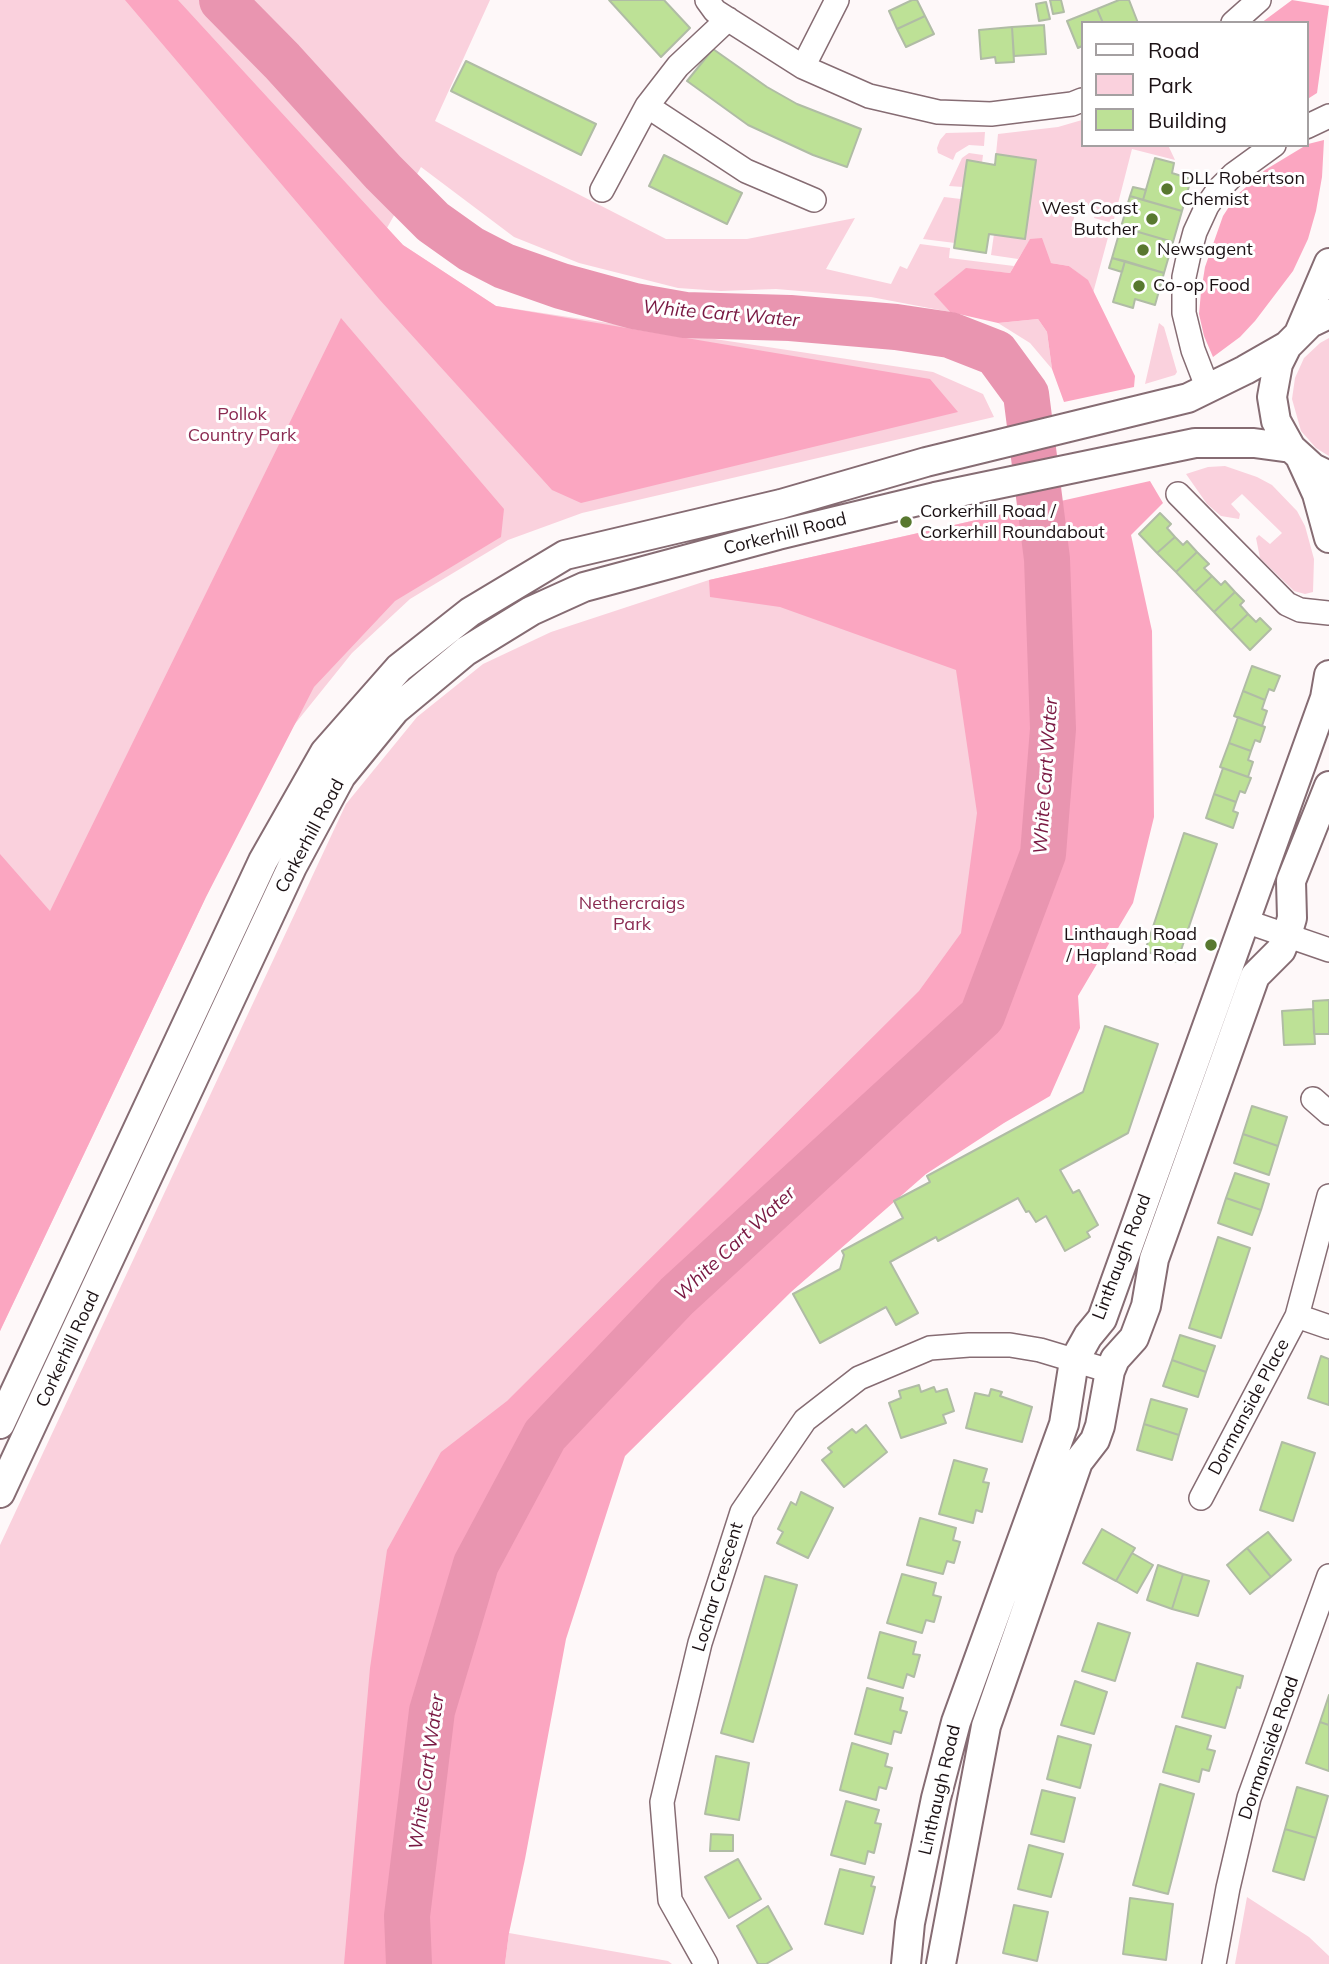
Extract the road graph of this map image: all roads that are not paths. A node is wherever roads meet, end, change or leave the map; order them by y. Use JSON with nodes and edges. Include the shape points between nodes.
{"nodes":[{"id":1,"x":707,"y":0,"type":"edge"},
{"id":2,"x":837,"y":0,"type":"edge"},
{"id":3,"x":1259,"y":0,"type":"edge"},
{"id":4,"x":728,"y":19,"type":"junction"},
{"id":5,"x":1235,"y":21,"type":"edge"},
{"id":6,"x":803,"y":67,"type":"junction"},
{"id":7,"x":1080,"y":101,"type":"edge"},
{"id":8,"x":647,"y":106,"type":"junction"},
{"id":9,"x":1329,"y":116,"type":"edge"},
{"id":10,"x":1308,"y":126,"type":"edge"},
{"id":11,"x":1271,"y":147,"type":"edge"},
{"id":12,"x":602,"y":190,"type":"dead end"},
{"id":13,"x":814,"y":200,"type":"dead end"},
{"id":14,"x":1329,"y":263,"type":"edge"},
{"id":15,"x":1329,"y":314,"type":"edge"},
{"id":16,"x":1294,"y":339,"type":"junction"},
{"id":17,"x":1208,"y":389,"type":"junction"},
{"id":18,"x":1041,"y":435,"type":"junction"},
{"id":19,"x":1296,"y":454,"type":"junction"},
{"id":20,"x":1049,"y":472,"type":"junction"},
{"id":21,"x":1329,"y":476,"type":"edge"},
{"id":22,"x":1178,"y":494,"type":"dead end"},
{"id":23,"x":1329,"y":538,"type":"edge"},
{"id":24,"x":1329,"y":613,"type":"edge"},
{"id":25,"x":1329,"y":675,"type":"edge"},
{"id":26,"x":1329,"y":786,"type":"edge"},
{"id":27,"x":1245,"y":921,"type":"junction"},
{"id":28,"x":1287,"y":935,"type":"junction"},
{"id":29,"x":1329,"y":950,"type":"edge"},
{"id":30,"x":1329,"y":1196,"type":"edge"},
{"id":31,"x":1297,"y":1316,"type":"junction"},
{"id":32,"x":1329,"y":1327,"type":"edge"},
{"id":33,"x":1074,"y":1361,"type":"junction"},
{"id":34,"x":1110,"y":1371,"type":"junction"},
{"id":35,"x":0,"y":1423,"type":"edge"},
{"id":36,"x":0,"y":1493,"type":"edge"},
{"id":37,"x":1200,"y":1498,"type":"dead end"},
{"id":38,"x":1329,"y":1576,"type":"edge"},
{"id":39,"x":706,"y":1964,"type":"edge"},
{"id":40,"x":906,"y":1964,"type":"edge"},
{"id":41,"x":941,"y":1964,"type":"edge"},
{"id":42,"x":1214,"y":1964,"type":"edge"}],
"edges":[{"from":1,"to":4,"type":"street"},
{"from":2,"to":6,"type":"street"},
{"from":3,"to":5,"type":"street"},
{"from":4,"to":6,"type":"street"},
{"from":4,"to":8,"type":"street","via":[[678,66]]},
{"from":6,"to":7,"type":"street","via":[[869,96],[938,112],[991,114]]},
{"from":8,"to":12,"type":"street"},
{"from":8,"to":13,"type":"street","via":[[746,171]]},
{"from":9,"to":10,"type":"street"},
{"from":11,"to":17,"type":"street","via":[[1218,190],[1195,232],[1189,254],[1184,313]]},
{"from":14,"to":16,"type":"street"},
{"from":15,"to":16,"type":"street","name":"Corkerhill Road"},
{"from":16,"to":17,"type":"street","name":"Corkerhill Road"},
{"from":16,"to":19,"type":"street","via":[[1278,364],[1272,397],[1276,421]]},
{"from":17,"to":18,"type":"street","name":"Corkerhill Road","via":[[1138,412]]},
{"from":18,"to":20,"type":"street"},
{"from":18,"to":35,"type":"street","name":"Corkerhill Road","via":[[565,555],[470,612],[399,668],[325,751],[263,861]]},
{"from":19,"to":20,"type":"street","name":"Corkerhill Road","via":[[1226,442],[1195,443]]},
{"from":19,"to":21,"type":"street"},
{"from":19,"to":23,"type":"street","via":[[1317,494]]},
{"from":20,"to":36,"type":"street","name":"Corkerhill Road","via":[[935,496],[584,587],[531,611],[466,651],[395,710],[341,776],[292,867]]},
{"from":22,"to":24,"type":"street","via":[[1287,604]]},
{"from":25,"to":27,"type":"street","name":"Linthaugh Road","via":[[1325,698]]},
{"from":26,"to":28,"type":"street","name":"Linthaugh Road","via":[[1291,881],[1292,918]]},
{"from":27,"to":28,"type":"street"},
{"from":27,"to":33,"type":"street","name":"Linthaugh Road","via":[[1102,1319]]},
{"from":28,"to":29,"type":"street"},
{"from":28,"to":34,"type":"street","name":"Linthaugh Road","via":[[1281,950],[1255,976],[1154,1259],[1146,1306],[1134,1338]]},
{"from":30,"to":31,"type":"street","name":"Dormanside Place"},
{"from":31,"to":32,"type":"street"},
{"from":31,"to":37,"type":"street","name":"Dormanside Place"},
{"from":33,"to":34,"type":"street","name":"Lochar Crescent"},
{"from":33,"to":39,"type":"street","name":"Lochar Crescent","via":[[1010,1345],[930,1348],[859,1378],[805,1420],[741,1512],[700,1643],[662,1802],[670,1900]]},
{"from":33,"to":40,"type":"street","name":"Linthaugh Road","via":[[1064,1424],[956,1722],[910,1923]]},
{"from":34,"to":41,"type":"street","name":"Linthaugh Road","via":[[1100,1426],[1078,1462],[986,1726]]},
{"from":38,"to":42,"type":"street","name":"Dormanside Road","via":[[1249,1798]]}]}
